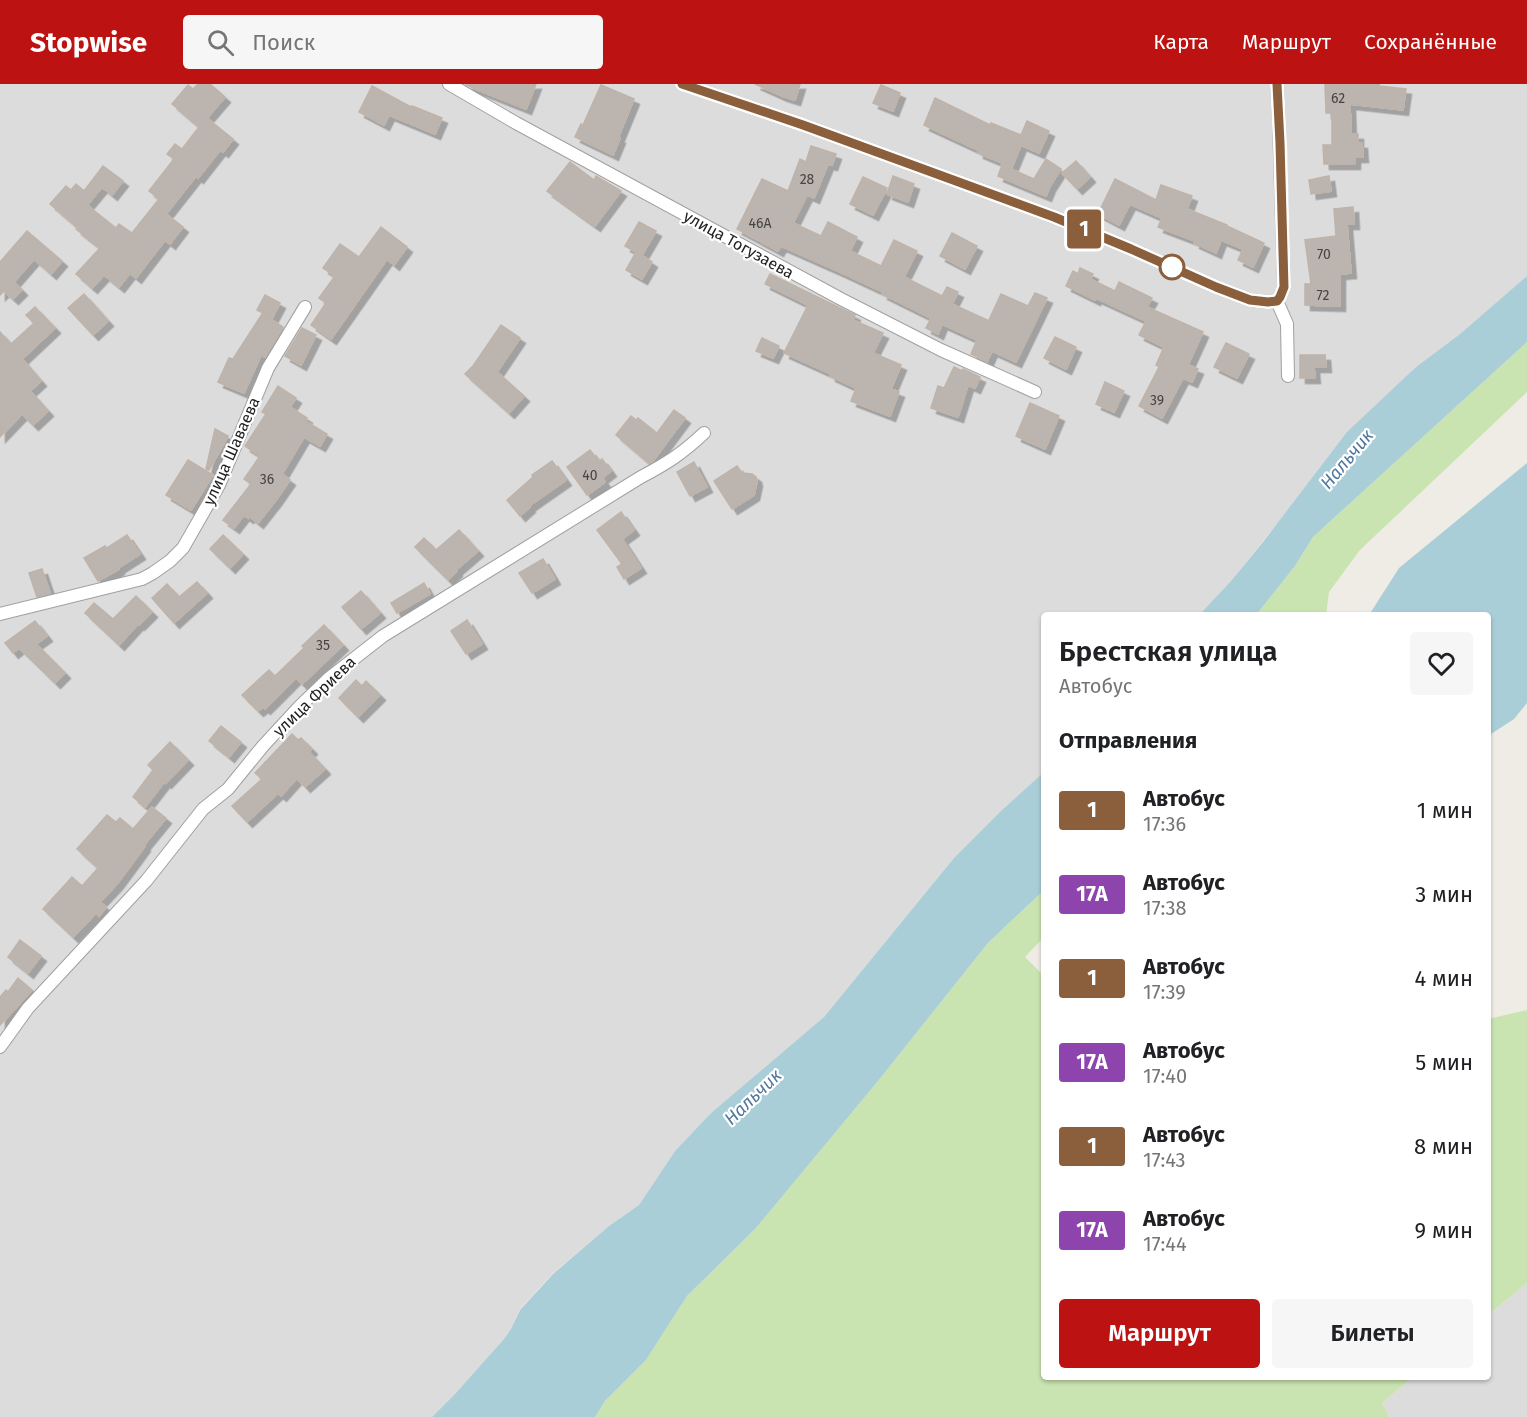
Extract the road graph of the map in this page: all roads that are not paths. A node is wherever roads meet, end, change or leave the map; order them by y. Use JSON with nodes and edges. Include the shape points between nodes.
{"nodes":[{"id":1,"x":449,"y":84,"type":"edge"},
{"id":2,"x":682,"y":84,"type":"edge"},
{"id":3,"x":1277,"y":84,"type":"edge"},
{"id":4,"x":1277,"y":301,"type":"junction"},
{"id":5,"x":305,"y":307,"type":"dead end"},
{"id":6,"x":1288,"y":376,"type":"dead end"},
{"id":7,"x":1035,"y":392,"type":"dead end"},
{"id":8,"x":704,"y":433,"type":"dead end"},
{"id":9,"x":0,"y":614,"type":"edge"},
{"id":10,"x":0,"y":1047,"type":"edge"}],
"edges":[{"from":1,"to":7,"type":"street","name":"улица Тогузаева","via":[[841,299]]},
{"from":2,"to":4,"type":"street","via":[[1054,217],[1250,300]]},
{"from":3,"to":4,"type":"street","via":[[1284,287]]},
{"from":4,"to":6,"type":"street","via":[[1287,324]]},
{"from":5,"to":9,"type":"street","name":"улица Шаваева","via":[[268,368],[219,485],[183,548],[142,579]]},
{"from":8,"to":10,"type":"street","name":"улица Фриева","via":[[665,464],[383,636],[327,679],[228,789],[203,809],[146,881],[28,1008]]}]}
